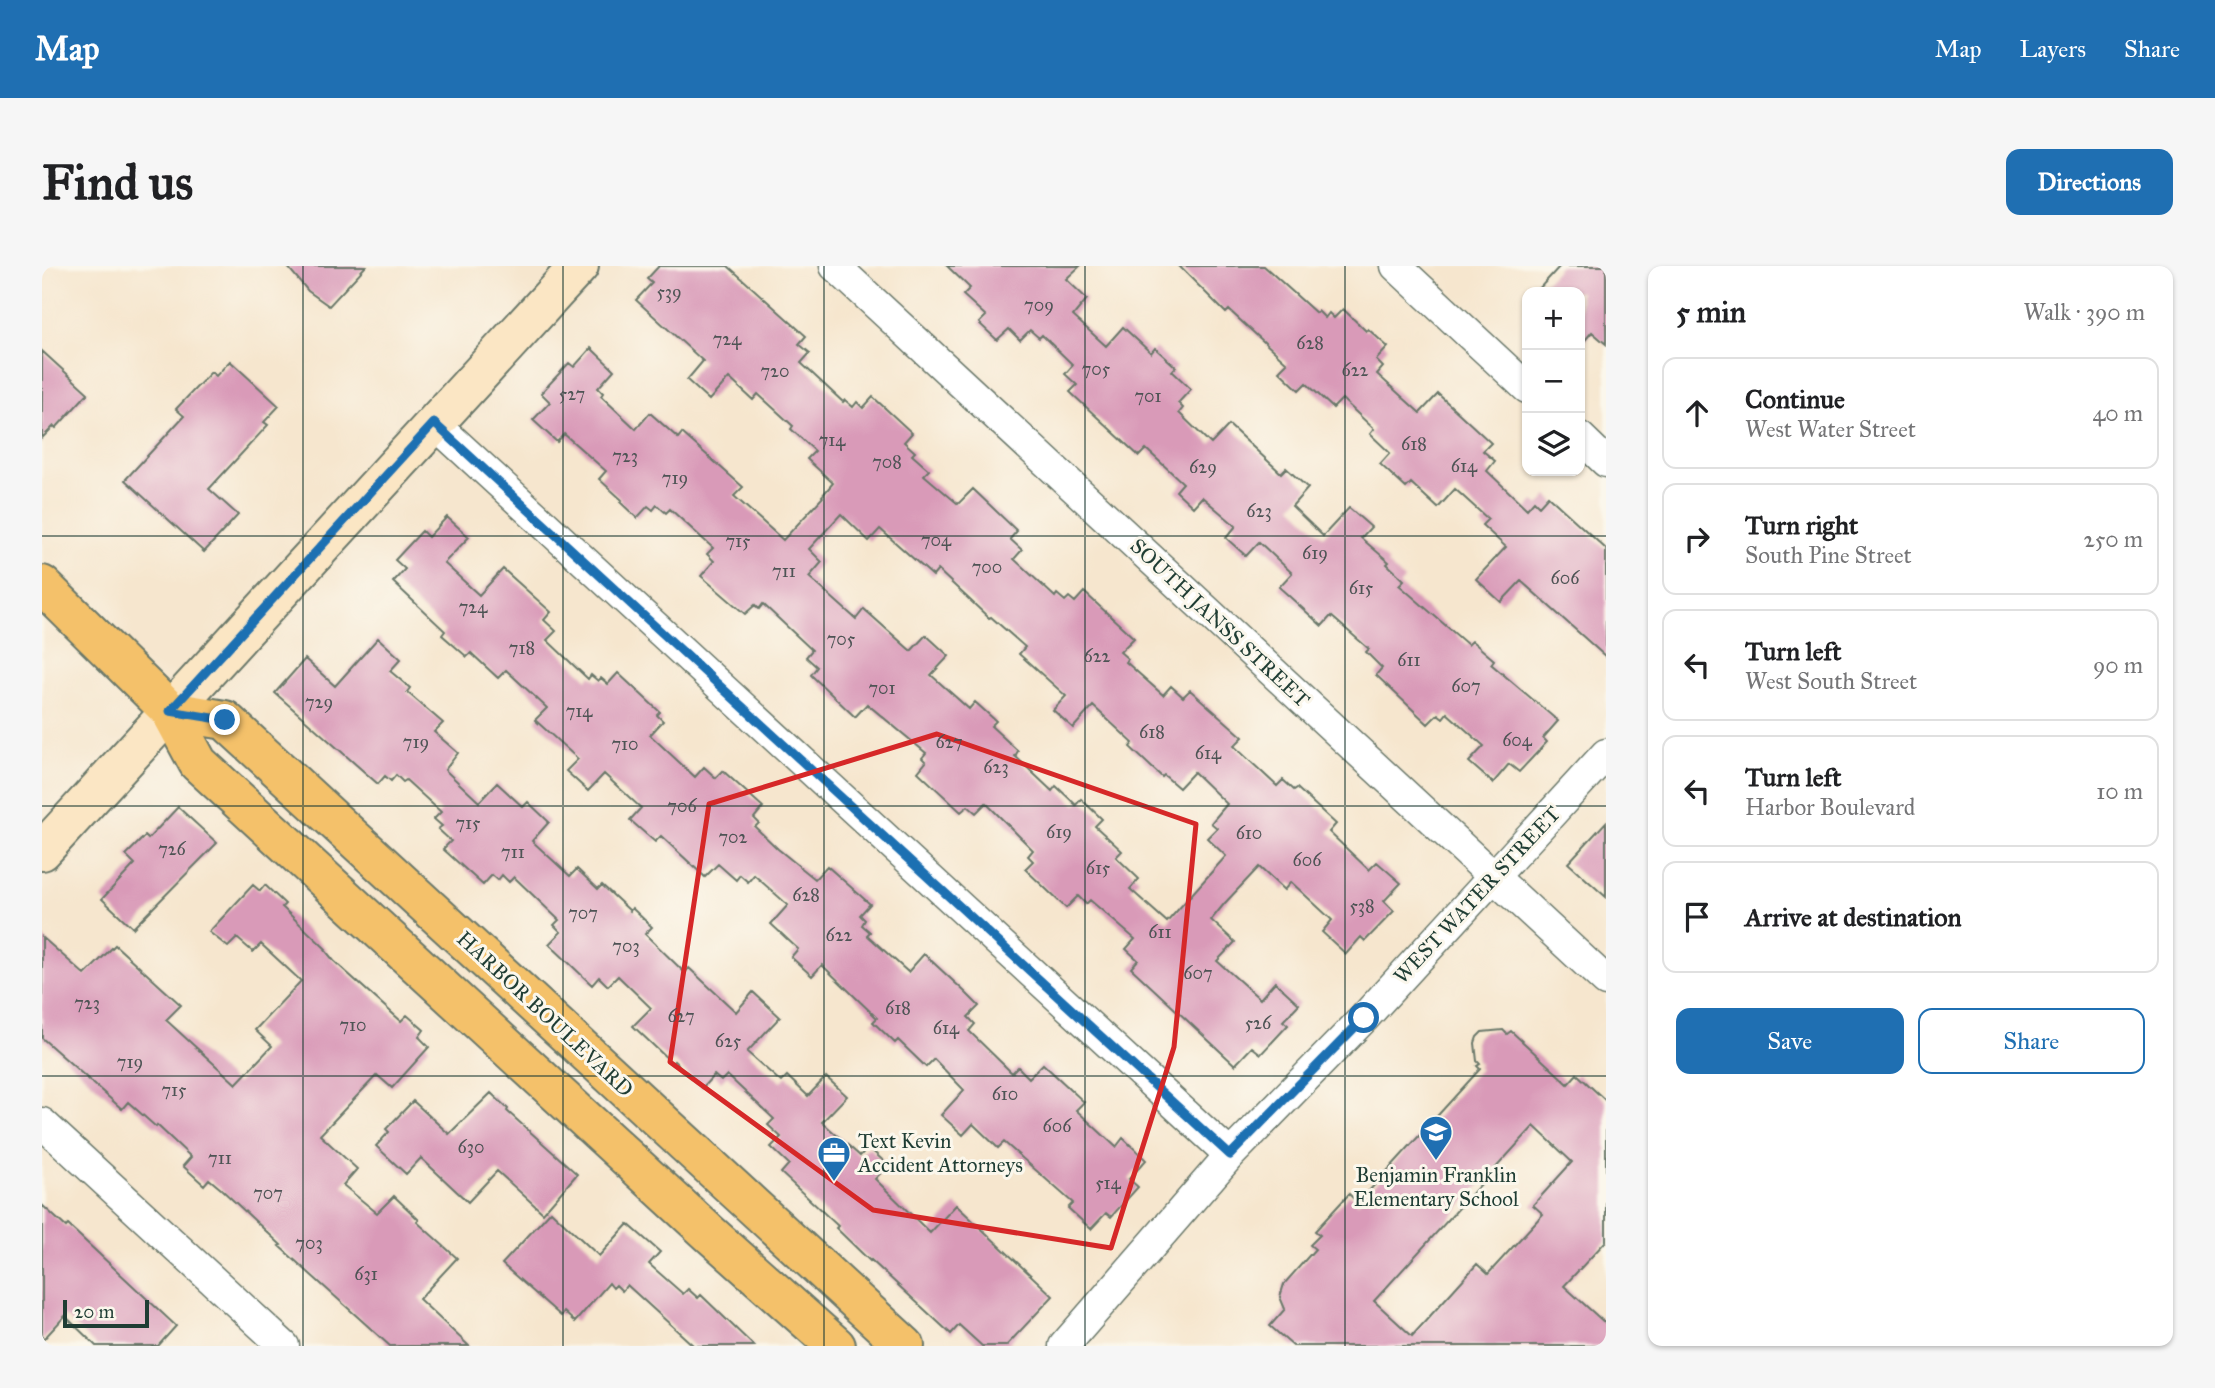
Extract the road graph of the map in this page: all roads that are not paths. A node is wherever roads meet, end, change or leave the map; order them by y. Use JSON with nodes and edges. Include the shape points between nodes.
{"nodes":[{"id":1,"x":579,"y":266,"type":"edge"},
{"id":2,"x":835,"y":266,"type":"edge"},
{"id":3,"x":1396,"y":266,"type":"edge"},
{"id":4,"x":1522,"y":383,"type":"edge"},
{"id":5,"x":434,"y":423,"type":"junction"},
{"id":6,"x":1585,"y":442,"type":"edge"},
{"id":7,"x":1606,"y":462,"type":"edge"},
{"id":8,"x":42,"y":585,"type":"edge"},
{"id":9,"x":170,"y":711,"type":"junction"},
{"id":10,"x":1606,"y":754,"type":"edge"},
{"id":11,"x":42,"y":851,"type":"edge"},
{"id":12,"x":1494,"y":877,"type":"junction"},
{"id":13,"x":1606,"y":981,"type":"edge"},
{"id":14,"x":42,"y":1123,"type":"edge"},
{"id":15,"x":1230,"y":1155,"type":"junction"},
{"id":16,"x":284,"y":1346,"type":"edge"},
{"id":17,"x":836,"y":1346,"type":"edge"},
{"id":18,"x":905,"y":1346,"type":"edge"},
{"id":19,"x":1065,"y":1346,"type":"edge"}],
"edges":[{"from":1,"to":5,"type":"street"},
{"from":2,"to":12,"type":"street","name":"SOUTH JANSS STREET"},
{"from":3,"to":4,"type":"street"},
{"from":5,"to":9,"type":"street"},
{"from":5,"to":15,"type":"street"},
{"from":6,"to":7,"type":"street"},
{"from":8,"to":9,"type":"main road"},
{"from":9,"to":11,"type":"street"},
{"from":9,"to":17,"type":"main road","via":[[198,763]]},
{"from":9,"to":18,"type":"main road","name":"HARBOR BOULEVARD","via":[[225,720]]},
{"from":10,"to":12,"type":"street","name":"WEST WATER STREET"},
{"from":12,"to":13,"type":"street","name":"SOUTH JANSS STREET"},
{"from":12,"to":15,"type":"street","name":"WEST WATER STREET"},
{"from":14,"to":16,"type":"street"},
{"from":15,"to":19,"type":"street","name":"WEST WATER STREET"}]}
